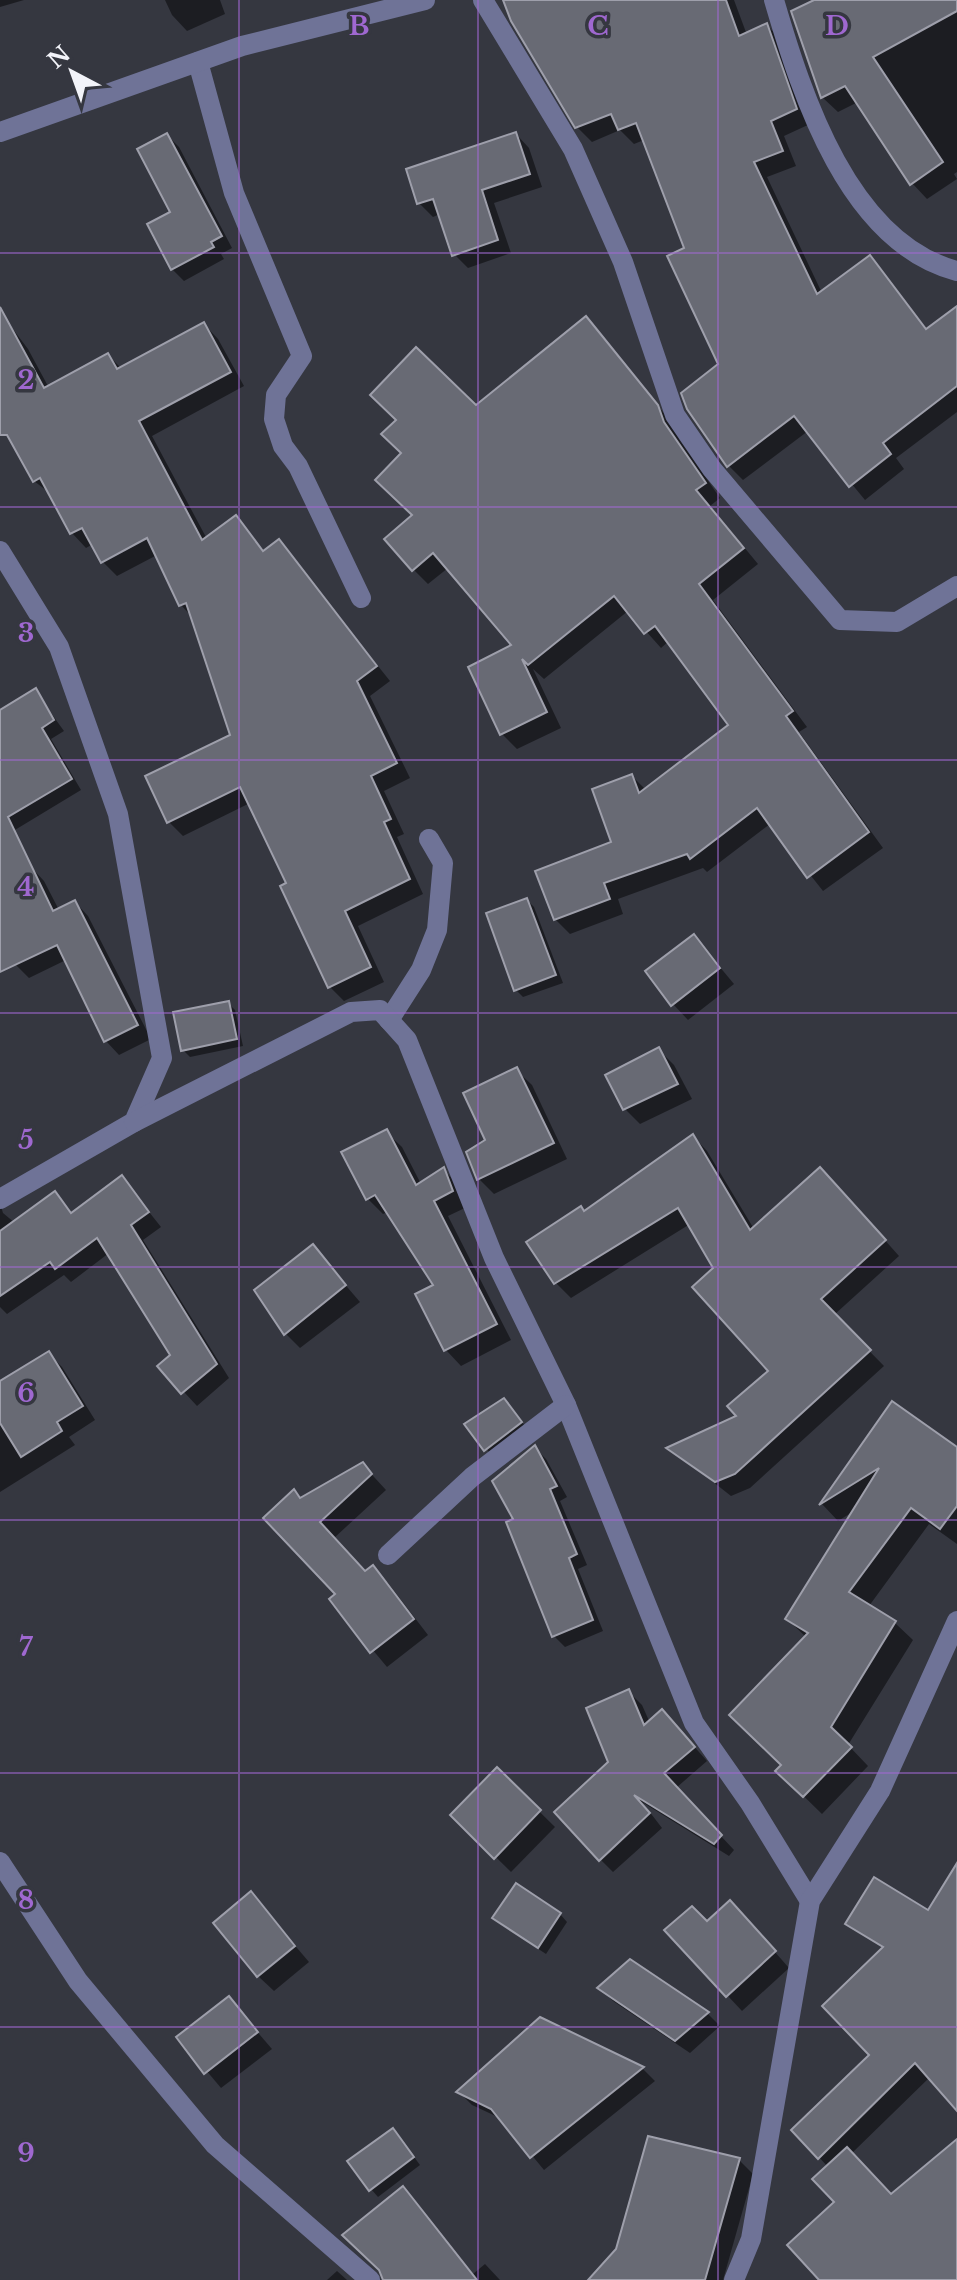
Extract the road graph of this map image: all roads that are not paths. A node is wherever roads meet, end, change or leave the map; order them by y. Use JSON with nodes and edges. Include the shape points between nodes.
{"nodes":[{"id":1,"x":425,"y":0,"type":"edge"},
{"id":2,"x":483,"y":0,"type":"edge"},
{"id":3,"x":774,"y":0,"type":"edge"},
{"id":4,"x":198,"y":62,"type":"junction"},
{"id":5,"x":0,"y":132,"type":"edge"},
{"id":6,"x":957,"y":271,"type":"edge"},
{"id":7,"x":0,"y":551,"type":"edge"},
{"id":8,"x":957,"y":586,"type":"edge"},
{"id":9,"x":361,"y":598,"type":"dead end"},
{"id":10,"x":429,"y":839,"type":"dead end"},
{"id":11,"x":389,"y":1020,"type":"junction"},
{"id":12,"x":134,"y":1122,"type":"junction"},
{"id":13,"x":0,"y":1199,"type":"edge"},
{"id":14,"x":566,"y":1405,"type":"junction"},
{"id":15,"x":388,"y":1555,"type":"dead end"},
{"id":16,"x":957,"y":1621,"type":"edge"},
{"id":17,"x":0,"y":1862,"type":"edge"},
{"id":18,"x":810,"y":1901,"type":"junction"},
{"id":19,"x":370,"y":2280,"type":"edge"},
{"id":20,"x":734,"y":2280,"type":"edge"}],
"edges":[{"from":1,"to":4,"type":"street"},
{"from":2,"to":8,"type":"street","via":[[573,149],[623,262],[675,415],[712,469],[840,620],[897,622]]},
{"from":3,"to":6,"type":"street","via":[[793,66],[838,165],[866,210],[909,251],[932,265]]},
{"from":4,"to":5,"type":"street"},
{"from":4,"to":9,"type":"street","via":[[234,193],[302,356],[276,395],[274,419]]},
{"from":7,"to":12,"type":"street","via":[[59,647],[118,814],[162,1058]]},
{"from":10,"to":11,"type":"street","via":[[443,863],[437,930],[421,970]]},
{"from":11,"to":12,"type":"street","via":[[380,1010],[351,1012]]},
{"from":11,"to":14,"type":"street","via":[[407,1040],[494,1258]]},
{"from":12,"to":13,"type":"street"},
{"from":14,"to":15,"type":"street","via":[[472,1477]]},
{"from":14,"to":18,"type":"street","via":[[694,1723]]},
{"from":16,"to":18,"type":"street","via":[[880,1791]]},
{"from":17,"to":19,"type":"street","via":[[78,1981],[215,2145]]},
{"from":18,"to":20,"type":"street","via":[[751,2239]]}]}
